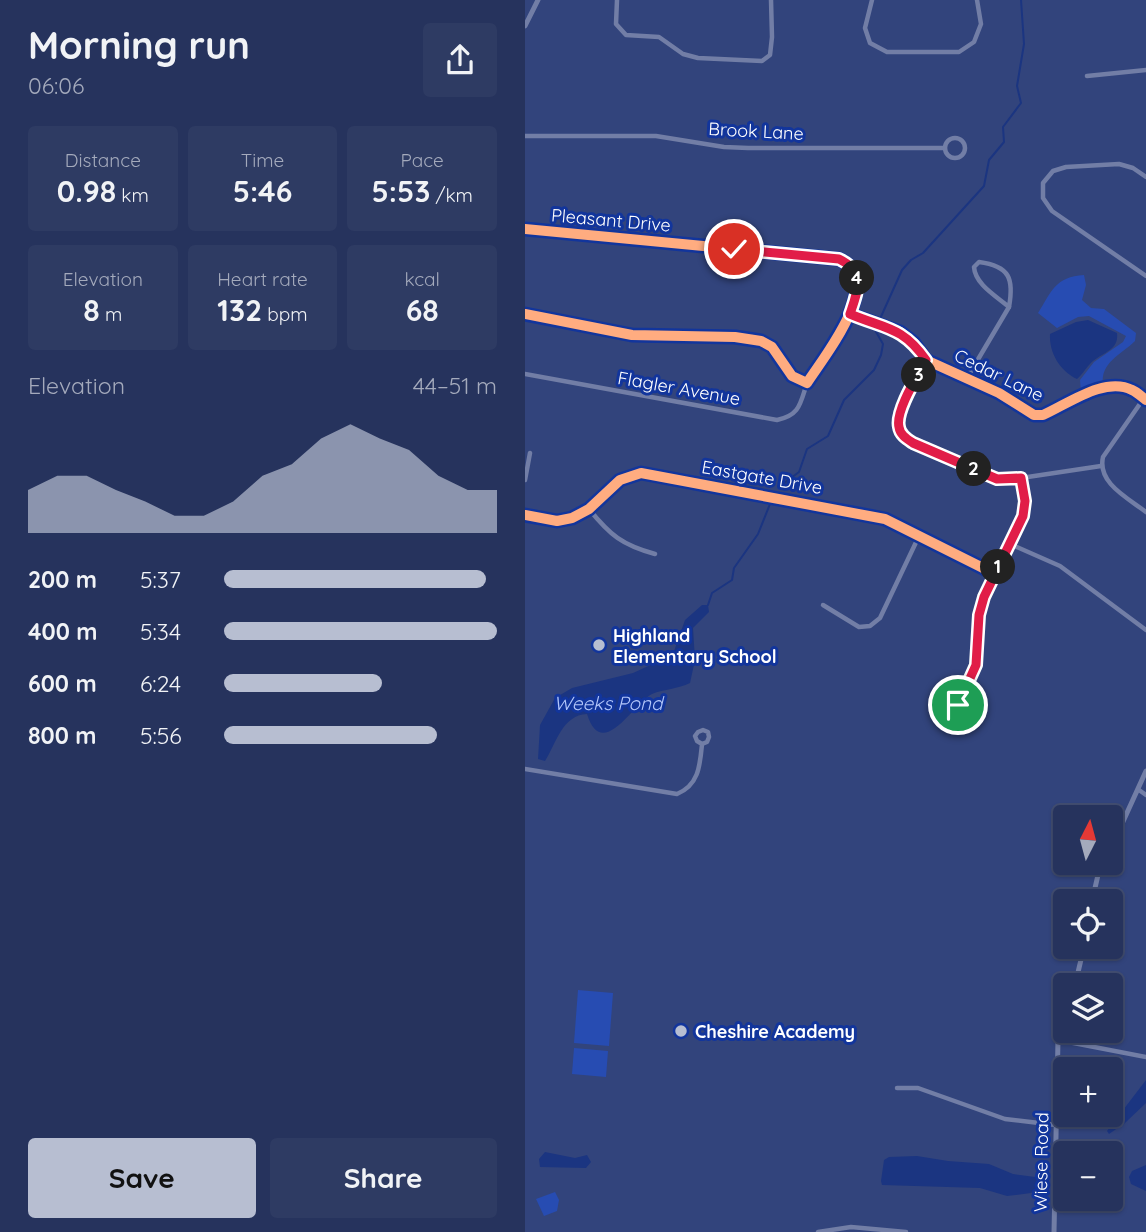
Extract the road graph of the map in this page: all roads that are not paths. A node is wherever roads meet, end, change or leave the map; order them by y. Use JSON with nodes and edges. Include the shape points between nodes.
{"nodes":[{"id":1,"x":538,"y":0,"type":"edge"},
{"id":2,"x":617,"y":0,"type":"edge"},
{"id":3,"x":771,"y":0,"type":"edge"},
{"id":4,"x":872,"y":0,"type":"edge"},
{"id":5,"x":977,"y":0,"type":"edge"},
{"id":6,"x":525,"y":26,"type":"edge"},
{"id":7,"x":1146,"y":70,"type":"edge"},
{"id":8,"x":1087,"y":76,"type":"dead end"},
{"id":9,"x":525,"y":136,"type":"edge"},
{"id":10,"x":945,"y":148,"type":"junction"},
{"id":11,"x":1146,"y":177,"type":"edge"},
{"id":12,"x":525,"y":229,"type":"edge"},
{"id":13,"x":1146,"y":276,"type":"edge"},
{"id":14,"x":1009,"y":307,"type":"junction"},
{"id":15,"x":525,"y":314,"type":"edge"},
{"id":16,"x":850,"y":314,"type":"junction"},
{"id":17,"x":926,"y":360,"type":"junction"},
{"id":18,"x":525,"y":374,"type":"edge"},
{"id":19,"x":967,"y":378,"type":"junction"},
{"id":20,"x":807,"y":383,"type":"junction"},
{"id":21,"x":1145,"y":399,"type":"edge"},
{"id":22,"x":530,"y":453,"type":"dead end"},
{"id":23,"x":1101,"y":466,"type":"junction"},
{"id":24,"x":1021,"y":478,"type":"junction"},
{"id":25,"x":525,"y":480,"type":"edge"},
{"id":26,"x":589,"y":509,"type":"junction"},
{"id":27,"x":1146,"y":512,"type":"edge"},
{"id":28,"x":525,"y":515,"type":"edge"},
{"id":29,"x":919,"y":536,"type":"junction"},
{"id":30,"x":1010,"y":544,"type":"junction"},
{"id":31,"x":655,"y":554,"type":"dead end"},
{"id":32,"x":995,"y":574,"type":"junction"},
{"id":33,"x":823,"y":605,"type":"dead end"},
{"id":34,"x":1146,"y":630,"type":"edge"},
{"id":35,"x":958,"y":705,"type":"dead end"},
{"id":36,"x":702,"y":744,"type":"dead end"},
{"id":37,"x":525,"y":769,"type":"edge"},
{"id":38,"x":1146,"y":771,"type":"edge"},
{"id":39,"x":1139,"y":790,"type":"junction"},
{"id":40,"x":1146,"y":794,"type":"edge"},
{"id":41,"x":1123,"y":823,"type":"edge"},
{"id":42,"x":1074,"y":1043,"type":"edge"},
{"id":43,"x":1146,"y":1057,"type":"edge"},
{"id":44,"x":897,"y":1088,"type":"dead end"},
{"id":45,"x":1053,"y":1125,"type":"edge"},
{"id":46,"x":1056,"y":1127,"type":"edge"},
{"id":47,"x":890,"y":1231,"type":"edge"},
{"id":48,"x":818,"y":1232,"type":"edge"},
{"id":49,"x":906,"y":1232,"type":"edge"},
{"id":50,"x":1053,"y":1232,"type":"edge"}],
"edges":[{"from":1,"to":6,"type":"street"},
{"from":2,"to":3,"type":"street","via":[[616,24],[626,35],[659,37],[683,54],[698,58],[762,61],[769,55],[772,37]]},
{"from":4,"to":5,"type":"street","via":[[865,28],[870,43],[887,52],[959,52],[974,42],[981,24]]},
{"from":7,"to":8,"type":"street"},
{"from":9,"to":10,"type":"street","name":"Brook Lane","via":[[656,136],[748,148]]},
{"from":10,"to":10,"type":"street","name":"Brook Lane","via":[[952,158],[965,150],[956,138]]},
{"from":11,"to":13,"type":"street","via":[[1119,164],[1066,167],[1053,171],[1043,183],[1043,198],[1052,211]]},
{"from":12,"to":16,"type":"street","name":"Pleasant Drive","via":[[839,259],[857,275],[858,290]]},
{"from":14,"to":14,"type":"street","via":[[1013,286],[1007,273],[979,262],[975,274]]},
{"from":14,"to":19,"type":"street"},
{"from":15,"to":20,"type":"street","via":[[632,335],[761,341],[772,347],[792,376]]},
{"from":16,"to":17,"type":"street","name":"Cedar Lane","via":[[901,332]]},
{"from":16,"to":20,"type":"street"},
{"from":17,"to":19,"type":"street","name":"Cedar Lane"},
{"from":17,"to":24,"type":"street","via":[[899,415],[902,435],[997,479]]},
{"from":18,"to":20,"type":"street","name":"Flagler Avenue","via":[[776,420],[790,417],[798,408]]},
{"from":19,"to":21,"type":"street","name":"Cedar Lane","via":[[1034,415],[1044,415],[1101,388],[1118,386]]},
{"from":21,"to":23,"type":"street"},
{"from":22,"to":25,"type":"street"},
{"from":23,"to":24,"type":"street"},
{"from":23,"to":27,"type":"street","via":[[1116,489]]},
{"from":24,"to":30,"type":"street","via":[[1023,516]]},
{"from":26,"to":28,"type":"street","name":"Eastgate Drive","via":[[557,521]]},
{"from":26,"to":29,"type":"street","name":"Eastgate Drive","via":[[621,480],[641,473],[866,513]]},
{"from":26,"to":31,"type":"street","via":[[608,533],[629,547]]},
{"from":29,"to":32,"type":"street","name":"Eastgate Drive"},
{"from":29,"to":33,"type":"street","via":[[880,618],[870,626],[859,628]]},
{"from":30,"to":32,"type":"street"},
{"from":30,"to":34,"type":"street","via":[[1060,566]]},
{"from":32,"to":35,"type":"street","via":[[979,615],[976,665]]},
{"from":36,"to":37,"type":"street","via":[[694,781],[677,794]]},
{"from":38,"to":39,"type":"street"},
{"from":39,"to":40,"type":"street"},
{"from":39,"to":41,"type":"street"},
{"from":42,"to":43,"type":"street"},
{"from":44,"to":45,"type":"street","via":[[918,1088],[1005,1119]]},
{"from":46,"to":50,"type":"street","name":"Wiese Road"},
{"from":47,"to":48,"type":"street","via":[[851,1227]]},
{"from":47,"to":49,"type":"street"}]}
